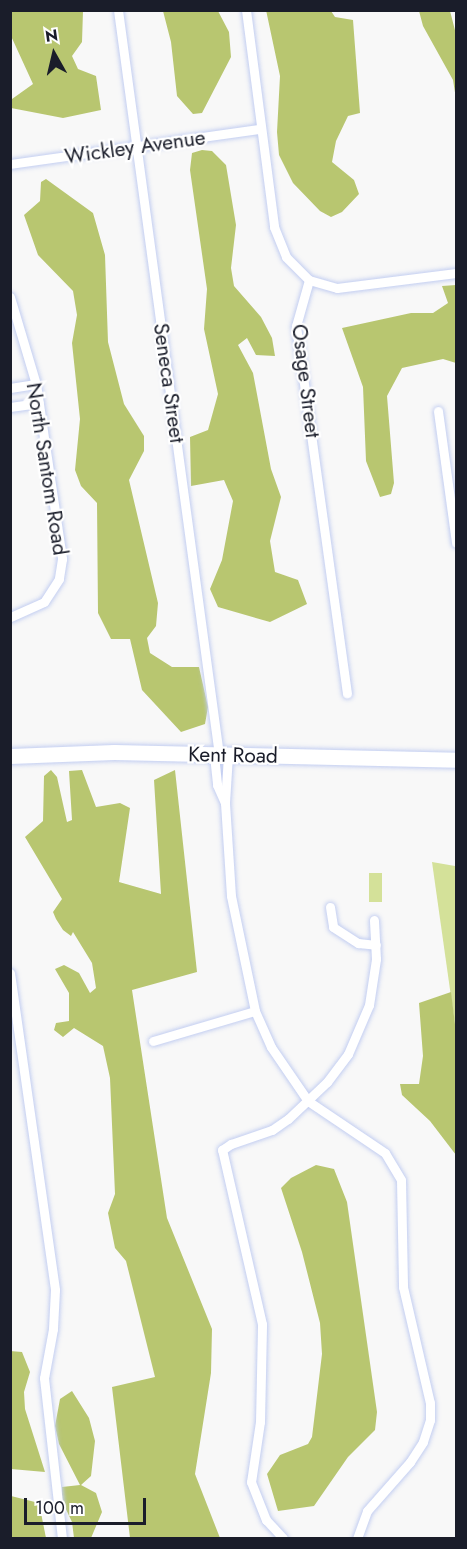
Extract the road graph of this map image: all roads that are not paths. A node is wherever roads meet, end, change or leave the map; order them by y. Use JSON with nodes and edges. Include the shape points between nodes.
{"nodes":[{"id":1,"x":118,"y":10,"type":"edge"},
{"id":2,"x":246,"y":10,"type":"edge"},
{"id":3,"x":260,"y":129,"type":"junction"},
{"id":4,"x":137,"y":147,"type":"junction"},
{"id":5,"x":10,"y":164,"type":"edge"},
{"id":6,"x":456,"y":273,"type":"edge"},
{"id":7,"x":309,"y":280,"type":"junction"},
{"id":8,"x":10,"y":297,"type":"edge"},
{"id":9,"x":36,"y":384,"type":"junction"},
{"id":10,"x":10,"y":388,"type":"edge"},
{"id":11,"x":39,"y":403,"type":"junction"},
{"id":12,"x":10,"y":407,"type":"edge"},
{"id":13,"x":438,"y":411,"type":"dead end"},
{"id":14,"x":456,"y":543,"type":"edge"},
{"id":15,"x":10,"y":617,"type":"edge"},
{"id":16,"x":347,"y":693,"type":"dead end"},
{"id":17,"x":220,"y":755,"type":"junction"},
{"id":18,"x":10,"y":756,"type":"edge"},
{"id":19,"x":456,"y":760,"type":"edge"},
{"id":20,"x":225,"y":803,"type":"junction"},
{"id":21,"x":330,"y":907,"type":"dead end"},
{"id":22,"x":374,"y":920,"type":"dead end"},
{"id":23,"x":376,"y":945,"type":"junction"},
{"id":24,"x":10,"y":973,"type":"edge"},
{"id":25,"x":255,"y":1011,"type":"junction"},
{"id":26,"x":153,"y":1041,"type":"dead end"},
{"id":27,"x":308,"y":1101,"type":"junction"},
{"id":28,"x":62,"y":1539,"type":"edge"},
{"id":29,"x":283,"y":1539,"type":"edge"},
{"id":30,"x":357,"y":1539,"type":"edge"}],
"edges":[{"from":1,"to":4,"type":"street","name":"Seneca Street"},
{"from":2,"to":3,"type":"street"},
{"from":3,"to":4,"type":"street","name":"Wickley Avenue"},
{"from":3,"to":7,"type":"street","via":[[277,239],[286,257]]},
{"from":4,"to":5,"type":"street","name":"Wickley Avenue"},
{"from":4,"to":17,"type":"street","name":"Seneca Street"},
{"from":6,"to":7,"type":"street","via":[[350,288]]},
{"from":7,"to":16,"type":"street","name":"Osage Street","via":[[296,326]]},
{"from":8,"to":9,"type":"street","name":"North Santom Road"},
{"from":9,"to":10,"type":"street"},
{"from":9,"to":11,"type":"street","name":"North Santom Road"},
{"from":11,"to":12,"type":"street"},
{"from":11,"to":15,"type":"street","name":"North Santom Road","via":[[62,566],[56,586],[44,602]]},
{"from":13,"to":14,"type":"street"},
{"from":17,"to":18,"type":"main road","name":"Kent Road"},
{"from":17,"to":19,"type":"main road","name":"Kent Road"},
{"from":17,"to":20,"type":"street"},
{"from":17,"to":20,"type":"street","via":[[218,785]]},
{"from":20,"to":25,"type":"street","via":[[231,896]]},
{"from":21,"to":23,"type":"street","via":[[333,927],[358,942]]},
{"from":22,"to":23,"type":"street"},
{"from":23,"to":27,"type":"street","via":[[369,1005],[359,1030],[348,1054]]},
{"from":24,"to":28,"type":"street","via":[[55,1290],[44,1378]]},
{"from":25,"to":26,"type":"street"},
{"from":25,"to":27,"type":"street","via":[[271,1047]]},
{"from":27,"to":29,"type":"street","via":[[272,1130],[222,1150],[262,1324],[260,1422],[250,1482],[266,1520]]},
{"from":27,"to":30,"type":"street","via":[[366,1138],[394,1164],[401,1180],[405,1223],[403,1287],[430,1403],[423,1442],[367,1510]]}]}
